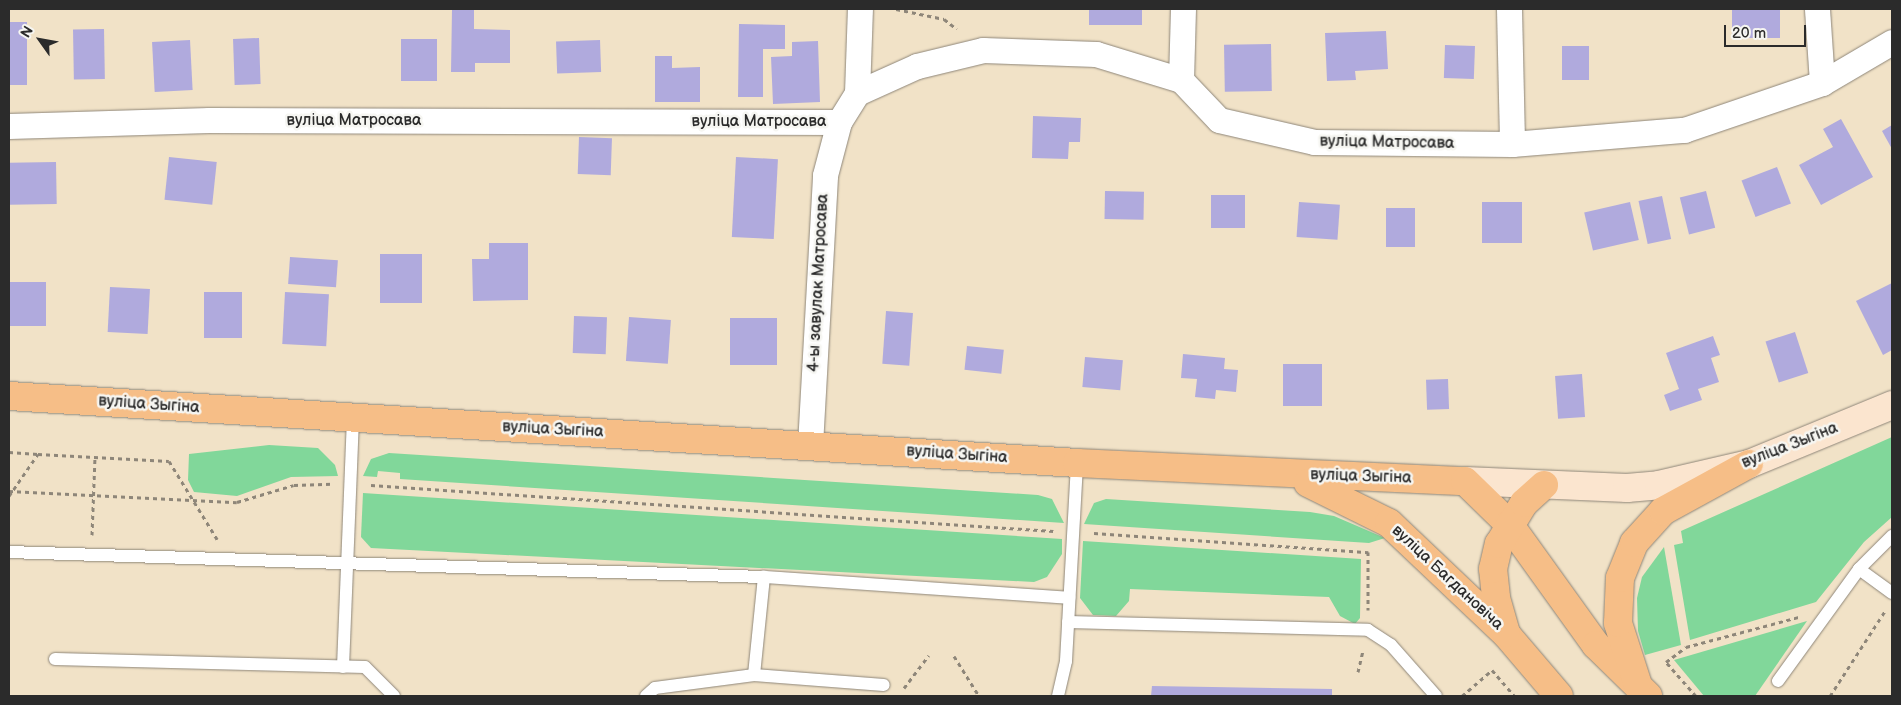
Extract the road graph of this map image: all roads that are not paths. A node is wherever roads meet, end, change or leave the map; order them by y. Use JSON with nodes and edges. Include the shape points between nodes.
{"nodes":[{"id":1,"x":860,"y":9,"type":"edge"},
{"id":2,"x":1183,"y":9,"type":"edge"},
{"id":3,"x":1509,"y":9,"type":"edge"},
{"id":4,"x":1817,"y":9,"type":"edge"},
{"id":5,"x":1892,"y":42,"type":"edge"},
{"id":6,"x":1182,"y":80,"type":"junction"},
{"id":7,"x":1822,"y":83,"type":"junction"},
{"id":8,"x":857,"y":93,"type":"junction"},
{"id":9,"x":839,"y":122,"type":"junction"},
{"id":10,"x":9,"y":126,"type":"edge"},
{"id":11,"x":1512,"y":144,"type":"junction"},
{"id":12,"x":9,"y":396,"type":"edge"},
{"id":13,"x":1892,"y":405,"type":"edge"},
{"id":14,"x":353,"y":418,"type":"junction"},
{"id":15,"x":810,"y":445,"type":"junction"},
{"id":16,"x":1077,"y":463,"type":"junction"},
{"id":17,"x":1749,"y":464,"type":"junction"},
{"id":18,"x":1288,"y":475,"type":"junction"},
{"id":19,"x":1465,"y":481,"type":"junction"},
{"id":20,"x":1544,"y":485,"type":"junction"},
{"id":21,"x":1509,"y":524,"type":"junction"},
{"id":22,"x":1892,"y":536,"type":"edge"},
{"id":23,"x":9,"y":552,"type":"edge"},
{"id":24,"x":347,"y":564,"type":"junction"},
{"id":25,"x":1860,"y":569,"type":"junction"},
{"id":26,"x":764,"y":577,"type":"junction"},
{"id":27,"x":1892,"y":593,"type":"edge"},
{"id":28,"x":1070,"y":598,"type":"junction"},
{"id":29,"x":1068,"y":622,"type":"junction"},
{"id":30,"x":1507,"y":634,"type":"junction"},
{"id":31,"x":55,"y":658,"type":"dead end"},
{"id":32,"x":343,"y":667,"type":"junction"},
{"id":33,"x":754,"y":675,"type":"junction"},
{"id":34,"x":1778,"y":681,"type":"dead end"},
{"id":35,"x":884,"y":685,"type":"road end"},
{"id":36,"x":1643,"y":690,"type":"edge"},
{"id":37,"x":394,"y":696,"type":"edge"},
{"id":38,"x":646,"y":696,"type":"edge"},
{"id":39,"x":1058,"y":696,"type":"edge"},
{"id":40,"x":1436,"y":696,"type":"edge"},
{"id":41,"x":1558,"y":696,"type":"edge"}],
"edges":[{"from":1,"to":8,"type":"street"},
{"from":2,"to":6,"type":"street"},
{"from":3,"to":11,"type":"street"},
{"from":4,"to":7,"type":"street"},
{"from":5,"to":7,"type":"street","name":"вуліца Матросава"},
{"from":6,"to":8,"type":"street","via":[[1096,54],[983,50],[917,66]]},
{"from":6,"to":11,"type":"street","name":"вуліца Матросава","via":[[1219,120],[1314,142]]},
{"from":7,"to":11,"type":"street","name":"вуліца Матросава","via":[[1684,130]]},
{"from":8,"to":9,"type":"street","name":"вуліца Матросава"},
{"from":9,"to":10,"type":"street","name":"вуліца Матросава","via":[[209,120]]},
{"from":9,"to":15,"type":"street","name":"4-ы завулак Матросава","via":[[825,175]]},
{"from":12,"to":14,"type":"main road","name":"вуліца Зыгіна"},
{"from":13,"to":17,"type":"main road","name":"вуліца Зыгіна"},
{"from":14,"to":15,"type":"main road","name":"вуліца Зыгіна"},
{"from":14,"to":24,"type":"lane"},
{"from":15,"to":16,"type":"main road","name":"вуліца Зыгіна"},
{"from":16,"to":18,"type":"main road","name":"вуліца Зыгіна"},
{"from":16,"to":28,"type":"lane"},
{"from":17,"to":20,"type":"main road","name":"вуліца Зыгіна","via":[[1659,485]]},
{"from":17,"to":36,"type":"main road","via":[[1663,511],[1634,543],[1620,578],[1618,623]]},
{"from":18,"to":19,"type":"main road","name":"вуліца Зыгіна"},
{"from":18,"to":30,"type":"main road","name":"вуліца Багдановіча","via":[[1342,496],[1389,522]]},
{"from":19,"to":20,"type":"main road","name":"вуліца Зыгіна"},
{"from":19,"to":21,"type":"main road"},
{"from":20,"to":21,"type":"main road"},
{"from":21,"to":30,"type":"main road","via":[[1494,569],[1496,597]]},
{"from":21,"to":36,"type":"main road","via":[[1596,645]]},
{"from":22,"to":25,"type":"lane"},
{"from":23,"to":24,"type":"lane"},
{"from":24,"to":26,"type":"lane"},
{"from":24,"to":32,"type":"lane"},
{"from":25,"to":27,"type":"lane"},
{"from":25,"to":34,"type":"lane"},
{"from":26,"to":28,"type":"lane"},
{"from":26,"to":33,"type":"lane"},
{"from":28,"to":29,"type":"lane"},
{"from":29,"to":39,"type":"lane"},
{"from":29,"to":40,"type":"lane","via":[[1368,630],[1391,645]]},
{"from":30,"to":41,"type":"main road","name":"вуліца Багдановіча"},
{"from":31,"to":32,"type":"lane"},
{"from":32,"to":37,"type":"lane","via":[[365,667]]},
{"from":33,"to":35,"type":"lane"},
{"from":33,"to":38,"type":"lane","via":[[655,688]]}]}
